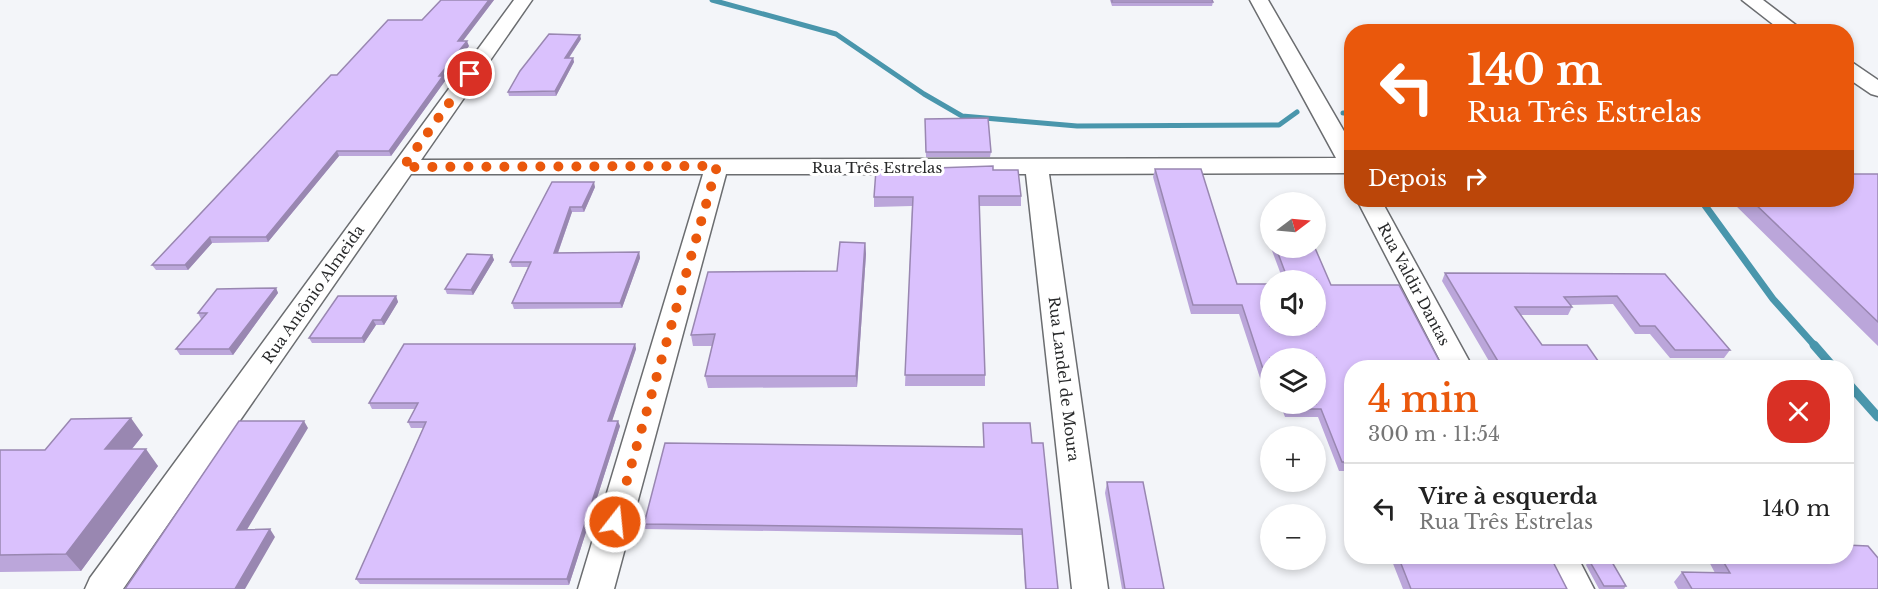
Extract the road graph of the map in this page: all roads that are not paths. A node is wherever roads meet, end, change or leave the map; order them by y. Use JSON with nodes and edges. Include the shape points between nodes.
{"nodes":[{"id":1,"x":523,"y":0,"type":"edge"},
{"id":2,"x":1259,"y":0,"type":"edge"},
{"id":3,"x":1751,"y":0,"type":"edge"},
{"id":4,"x":1785,"y":24,"type":"edge"},
{"id":5,"x":1854,"y":73,"type":"edge"},
{"id":6,"x":1878,"y":90,"type":"edge"},
{"id":7,"x":1344,"y":153,"type":"edge"},
{"id":8,"x":717,"y":166,"type":"junction"},
{"id":9,"x":1344,"y":166,"type":"edge"},
{"id":10,"x":403,"y":167,"type":"junction"},
{"id":11,"x":1037,"y":169,"type":"junction"},
{"id":12,"x":1373,"y":207,"type":"edge"},
{"id":13,"x":1455,"y":360,"type":"edge"},
{"id":14,"x":1563,"y":564,"type":"edge"},
{"id":15,"x":103,"y":589,"type":"edge"},
{"id":16,"x":596,"y":589,"type":"edge"},
{"id":17,"x":1090,"y":589,"type":"edge"},
{"id":18,"x":1576,"y":589,"type":"edge"}],
"edges":[{"from":1,"to":10,"type":"street","name":"Rua Antônio Almeida"},
{"from":2,"to":7,"type":"street"},
{"from":3,"to":4,"type":"street"},
{"from":5,"to":6,"type":"street"},
{"from":8,"to":10,"type":"street","name":"Rua Três Estrelas"},
{"from":8,"to":11,"type":"street","name":"Rua Três Estrelas"},
{"from":8,"to":16,"type":"street"},
{"from":9,"to":11,"type":"street","name":"Rua Três Estrelas"},
{"from":10,"to":15,"type":"street","name":"Rua Antônio Almeida"},
{"from":11,"to":17,"type":"street","name":"Rua Landel de Moura"},
{"from":12,"to":13,"type":"street","name":"Rua Valdir Dantas"},
{"from":14,"to":18,"type":"street"}]}
